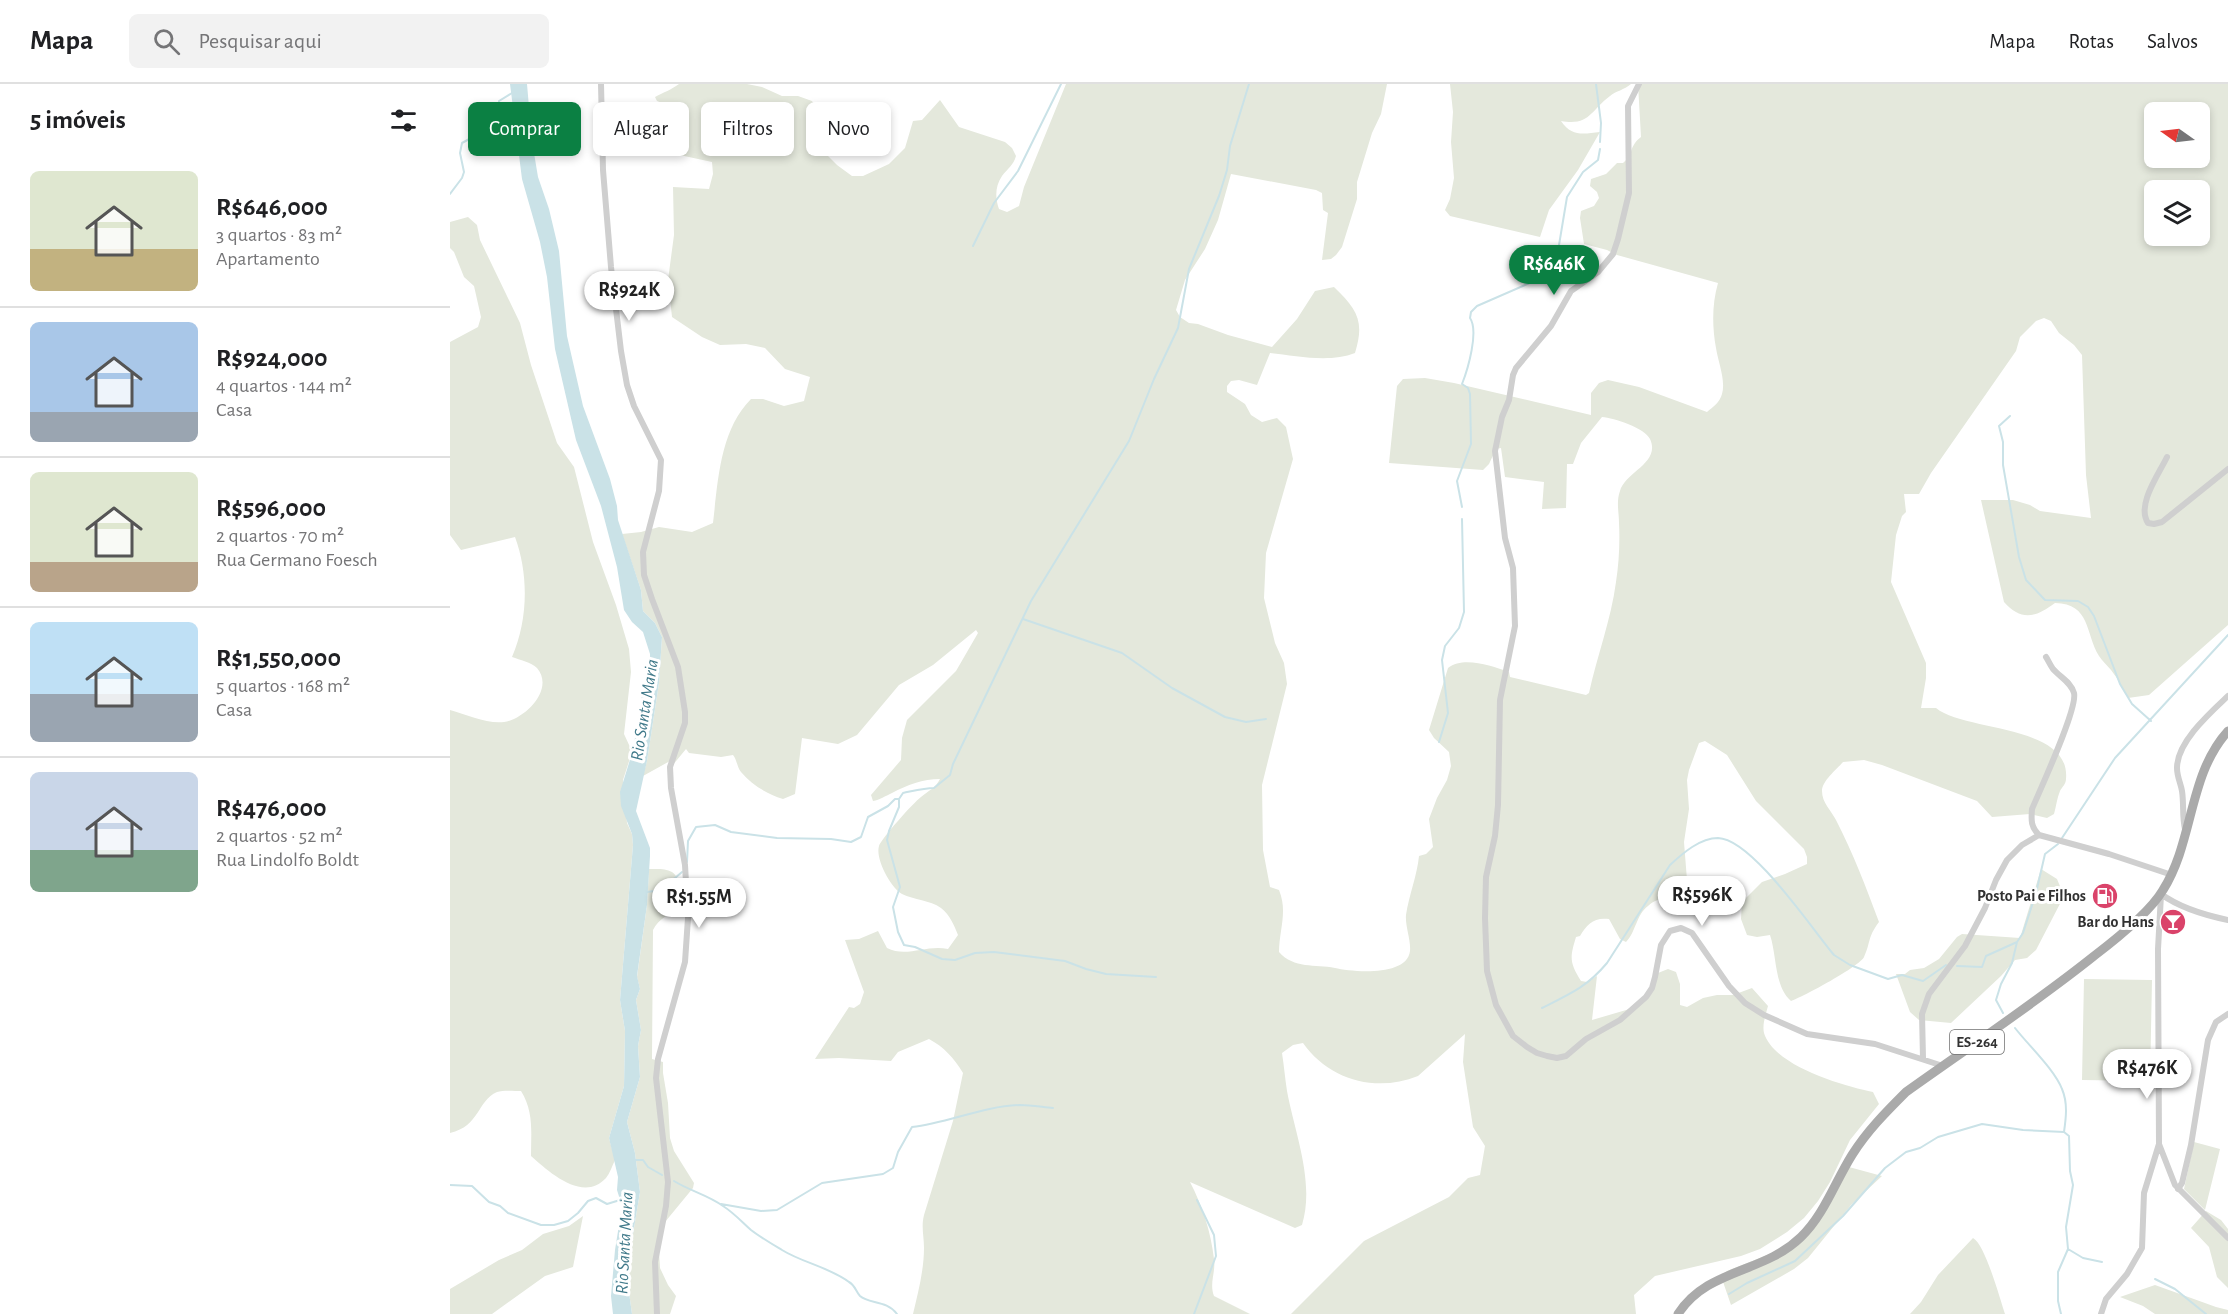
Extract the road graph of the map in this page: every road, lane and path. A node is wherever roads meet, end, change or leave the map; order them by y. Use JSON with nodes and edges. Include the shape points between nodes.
{"nodes":[{"id":1,"x":601,"y":84,"type":"edge"},
{"id":2,"x":1639,"y":84,"type":"edge"},
{"id":3,"x":2167,"y":457,"type":"dead end"},
{"id":4,"x":2228,"y":469,"type":"edge"},
{"id":5,"x":2046,"y":657,"type":"dead end"},
{"id":6,"x":2228,"y":696,"type":"edge"},
{"id":7,"x":2228,"y":731,"type":"edge"},
{"id":8,"x":2186,"y":832,"type":"junction"},
{"id":9,"x":2039,"y":835,"type":"junction"},
{"id":10,"x":2173,"y":875,"type":"junction"},
{"id":11,"x":2161,"y":894,"type":"junction"},
{"id":12,"x":2228,"y":920,"type":"edge"},
{"id":13,"x":2228,"y":1014,"type":"edge"},
{"id":14,"x":1923,"y":1059,"type":"junction"},
{"id":15,"x":1943,"y":1066,"type":"junction"},
{"id":16,"x":2159,"y":1144,"type":"junction"},
{"id":17,"x":2178,"y":1189,"type":"junction"},
{"id":18,"x":2228,"y":1238,"type":"edge"},
{"id":19,"x":657,"y":1314,"type":"edge"},
{"id":20,"x":1678,"y":1314,"type":"edge"},
{"id":21,"x":2101,"y":1314,"type":"edge"}],
"edges":[{"from":1,"to":19,"type":"street","via":[[610,267],[621,351],[634,406],[662,460],[659,492],[643,552],[644,568],[678,667],[685,712],[670,781],[686,874],[687,940],[656,1078],[668,1182],[655,1262]]},
{"from":2,"to":14,"type":"street","via":[[1628,106],[1629,193],[1613,254],[1598,272],[1571,291],[1551,326],[1516,368],[1495,451],[1504,538],[1513,568],[1515,617],[1500,700],[1498,805],[1486,878],[1487,971],[1496,1005],[1513,1036],[1527,1047],[1547,1056],[1566,1056],[1586,1039],[1620,1020],[1646,997],[1652,988],[1661,945],[1670,931],[1681,928],[1698,940],[1745,1003],[1764,1015],[1807,1034],[1875,1044]]},
{"from":3,"to":4,"type":"street","via":[[2147,497],[2144,510],[2148,523],[2170,517]]},
{"from":5,"to":9,"type":"street","via":[[2071,686],[2075,701],[2032,809],[2031,822]]},
{"from":6,"to":8,"type":"street","via":[[2205,717],[2178,761]]},
{"from":7,"to":8,"type":"main road","number":"ES-264","via":[[2209,761]]},
{"from":8,"to":10,"type":"main road","number":"ES-264"},
{"from":9,"to":10,"type":"street"},
{"from":9,"to":14,"type":"street","via":[[2007,860],[1965,946],[1929,994],[1922,1014]]},
{"from":10,"to":11,"type":"main road","number":"ES-264"},
{"from":11,"to":12,"type":"street","via":[[2173,903]]},
{"from":11,"to":15,"type":"main road","number":"ES-264","via":[[2084,965]]},
{"from":11,"to":16,"type":"street"},
{"from":13,"to":17,"type":"street","via":[[2216,1022],[2208,1040],[2191,1145]]},
{"from":14,"to":15,"type":"street"},
{"from":15,"to":20,"type":"main road","number":"ES-264","via":[[1906,1092],[1868,1132],[1802,1237],[1774,1257],[1705,1286]]},
{"from":16,"to":17,"type":"street"},
{"from":16,"to":21,"type":"street","via":[[2144,1193],[2142,1248],[2106,1299]]},
{"from":17,"to":18,"type":"street"}]}
